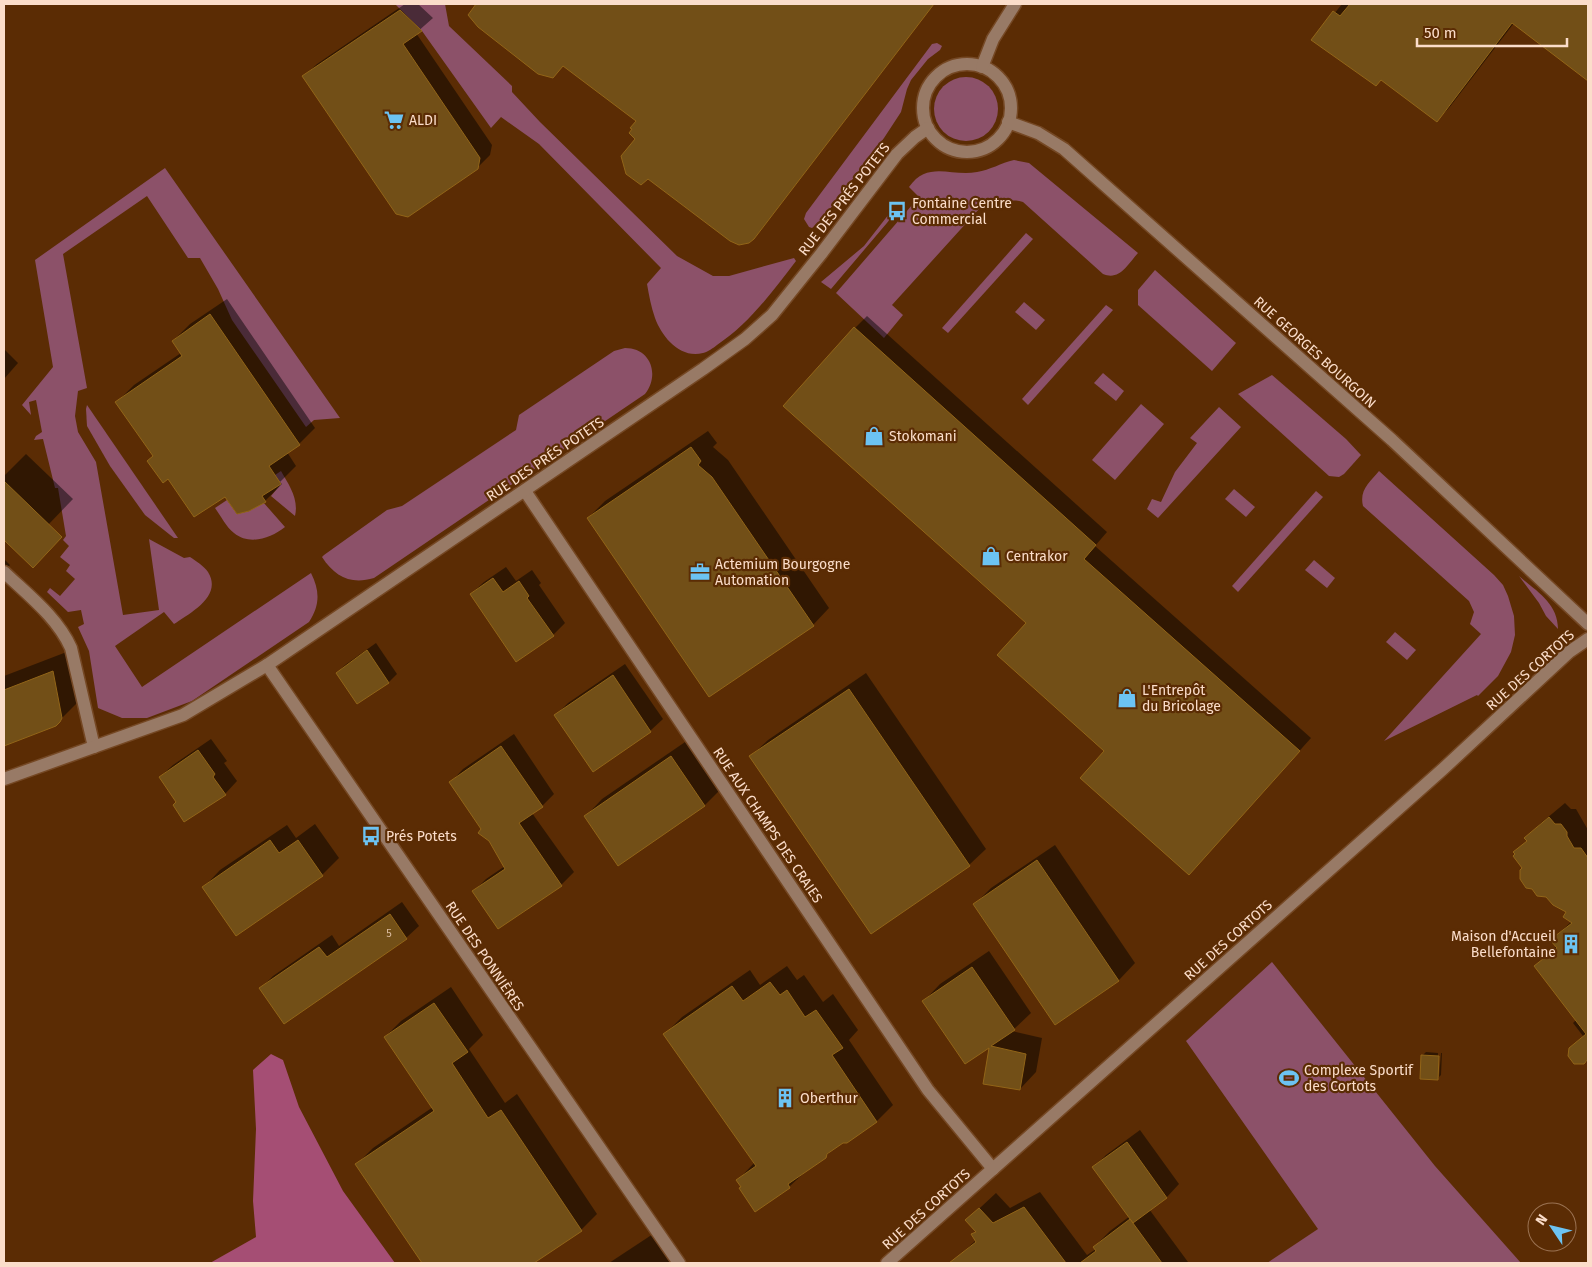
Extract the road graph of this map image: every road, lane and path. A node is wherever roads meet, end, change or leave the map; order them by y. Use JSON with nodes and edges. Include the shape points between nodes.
{"nodes":[{"id":1,"x":1015,"y":4,"type":"edge"},
{"id":2,"x":982,"y":67,"type":"junction"},
{"id":3,"x":1008,"y":122,"type":"junction"},
{"id":4,"x":928,"y":128,"type":"junction"},
{"id":5,"x":525,"y":491,"type":"junction"},
{"id":6,"x":4,"y":572,"type":"edge"},
{"id":7,"x":1588,"y":624,"type":"edge"},
{"id":8,"x":1588,"y":638,"type":"edge"},
{"id":9,"x":267,"y":665,"type":"junction"},
{"id":10,"x":94,"y":747,"type":"junction"},
{"id":11,"x":4,"y":779,"type":"edge"},
{"id":12,"x":993,"y":1169,"type":"junction"},
{"id":13,"x":679,"y":1263,"type":"edge"},
{"id":14,"x":887,"y":1263,"type":"edge"}],
"edges":[{"from":1,"to":2,"type":"street","via":[[993,39]]},
{"from":2,"to":3,"type":"street","via":[[998,77],[1008,92],[1011,110]]},
{"from":2,"to":4,"type":"street","via":[[969,64],[955,66],[932,82],[923,108]]},
{"from":3,"to":4,"type":"street","via":[[994,143],[970,152],[946,146]]},
{"from":3,"to":7,"type":"street","name":"RUE GEORGES BOURGOIN","via":[[1050,139],[1070,155],[1392,440]]},
{"from":4,"to":5,"type":"street","name":"RUE DES PRÉS POTETS","via":[[897,154],[772,315],[703,369]]},
{"from":5,"to":9,"type":"street","name":"RUE DES PRÉS POTETS"},
{"from":5,"to":12,"type":"street","name":"RUE AUX CHAMPS DES CRAIES","via":[[928,1090]]},
{"from":6,"to":10,"type":"street","via":[[50,616],[66,637]]},
{"from":8,"to":12,"type":"street","name":"RUE DES CORTOTS"},
{"from":9,"to":10,"type":"street","name":"RUE DES PRÉS POTETS","via":[[183,715]]},
{"from":9,"to":13,"type":"street","name":"RUE DES PONNIÈRES"},
{"from":10,"to":11,"type":"street","name":"RUE DES PRÉS POTETS"},
{"from":12,"to":14,"type":"street","name":"RUE DES CORTOTS"}]}
